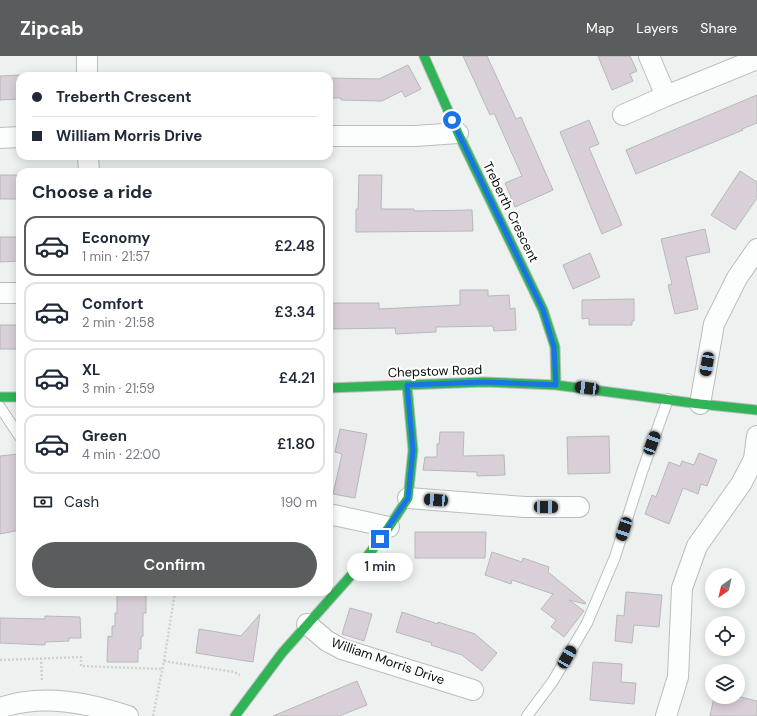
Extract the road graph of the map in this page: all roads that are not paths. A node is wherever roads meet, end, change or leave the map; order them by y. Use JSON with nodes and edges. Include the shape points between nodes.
{"nodes":[{"id":1,"x":87,"y":56,"type":"edge"},
{"id":2,"x":424,"y":56,"type":"edge"},
{"id":3,"x":649,"y":56,"type":"edge"},
{"id":4,"x":757,"y":59,"type":"edge"},
{"id":5,"x":88,"y":72,"type":"edge"},
{"id":6,"x":666,"y":96,"type":"junction"},
{"id":7,"x":623,"y":115,"type":"dead end"},
{"id":8,"x":458,"y":133,"type":"junction"},
{"id":9,"x":333,"y":136,"type":"edge"},
{"id":10,"x":16,"y":137,"type":"edge"},
{"id":11,"x":0,"y":138,"type":"edge"},
{"id":12,"x":757,"y":249,"type":"edge"},
{"id":13,"x":407,"y":385,"type":"junction"},
{"id":14,"x":556,"y":385,"type":"junction"},
{"id":15,"x":333,"y":388,"type":"edge"},
{"id":16,"x":0,"y":397,"type":"edge"},
{"id":17,"x":16,"y":397,"type":"edge"},
{"id":18,"x":668,"y":399,"type":"junction"},
{"id":19,"x":700,"y":404,"type":"junction"},
{"id":20,"x":0,"y":407,"type":"edge"},
{"id":21,"x":757,"y":410,"type":"edge"},
{"id":22,"x":16,"y":431,"type":"edge"},
{"id":23,"x":757,"y":436,"type":"edge"},
{"id":24,"x":408,"y":498,"type":"junction"},
{"id":25,"x":579,"y":507,"type":"dead end"},
{"id":26,"x":333,"y":515,"type":"edge"},
{"id":27,"x":389,"y":527,"type":"junction"},
{"id":28,"x":333,"y":595,"type":"edge"},
{"id":29,"x":332,"y":596,"type":"edge"},
{"id":30,"x":307,"y":624,"type":"junction"},
{"id":31,"x":473,"y":690,"type":"dead end"},
{"id":32,"x":0,"y":708,"type":"edge"},
{"id":33,"x":128,"y":716,"type":"edge"},
{"id":34,"x":235,"y":716,"type":"edge"},
{"id":35,"x":527,"y":716,"type":"edge"},
{"id":36,"x":666,"y":716,"type":"edge"}],
"edges":[{"from":1,"to":5,"type":"street"},
{"from":2,"to":8,"type":"street","name":"Treberth Crescent"},
{"from":3,"to":6,"type":"street"},
{"from":4,"to":6,"type":"street"},
{"from":6,"to":7,"type":"street"},
{"from":8,"to":9,"type":"street"},
{"from":8,"to":14,"type":"street","name":"Treberth Crescent","via":[[543,310],[554,347]]},
{"from":10,"to":11,"type":"street"},
{"from":12,"to":19,"type":"street","via":[[736,278],[714,324]]},
{"from":13,"to":14,"type":"street","name":"Chepstow Road","via":[[484,382]]},
{"from":13,"to":15,"type":"street","name":"Chepstow Road"},
{"from":13,"to":24,"type":"street","via":[[413,450]]},
{"from":14,"to":18,"type":"street","name":"Chepstow Road"},
{"from":16,"to":17,"type":"street"},
{"from":18,"to":19,"type":"street","name":"Chepstow Road"},
{"from":18,"to":35,"type":"lane","via":[[615,557],[587,622],[554,681]]},
{"from":19,"to":21,"type":"street","name":"Chepstow Road"},
{"from":20,"to":22,"type":"lane"},
{"from":23,"to":36,"type":"street","via":[[754,458],[741,484],[697,546],[682,588],[678,677]]},
{"from":24,"to":25,"type":"street"},
{"from":24,"to":27,"type":"street"},
{"from":26,"to":27,"type":"street"},
{"from":27,"to":28,"type":"street","via":[[363,562]]},
{"from":29,"to":30,"type":"street"},
{"from":30,"to":31,"type":"street","name":"William Morris Drive","via":[[326,641],[342,649]]},
{"from":30,"to":34,"type":"street"},
{"from":32,"to":33,"type":"street","via":[[32,701],[54,701],[76,703]]}]}
